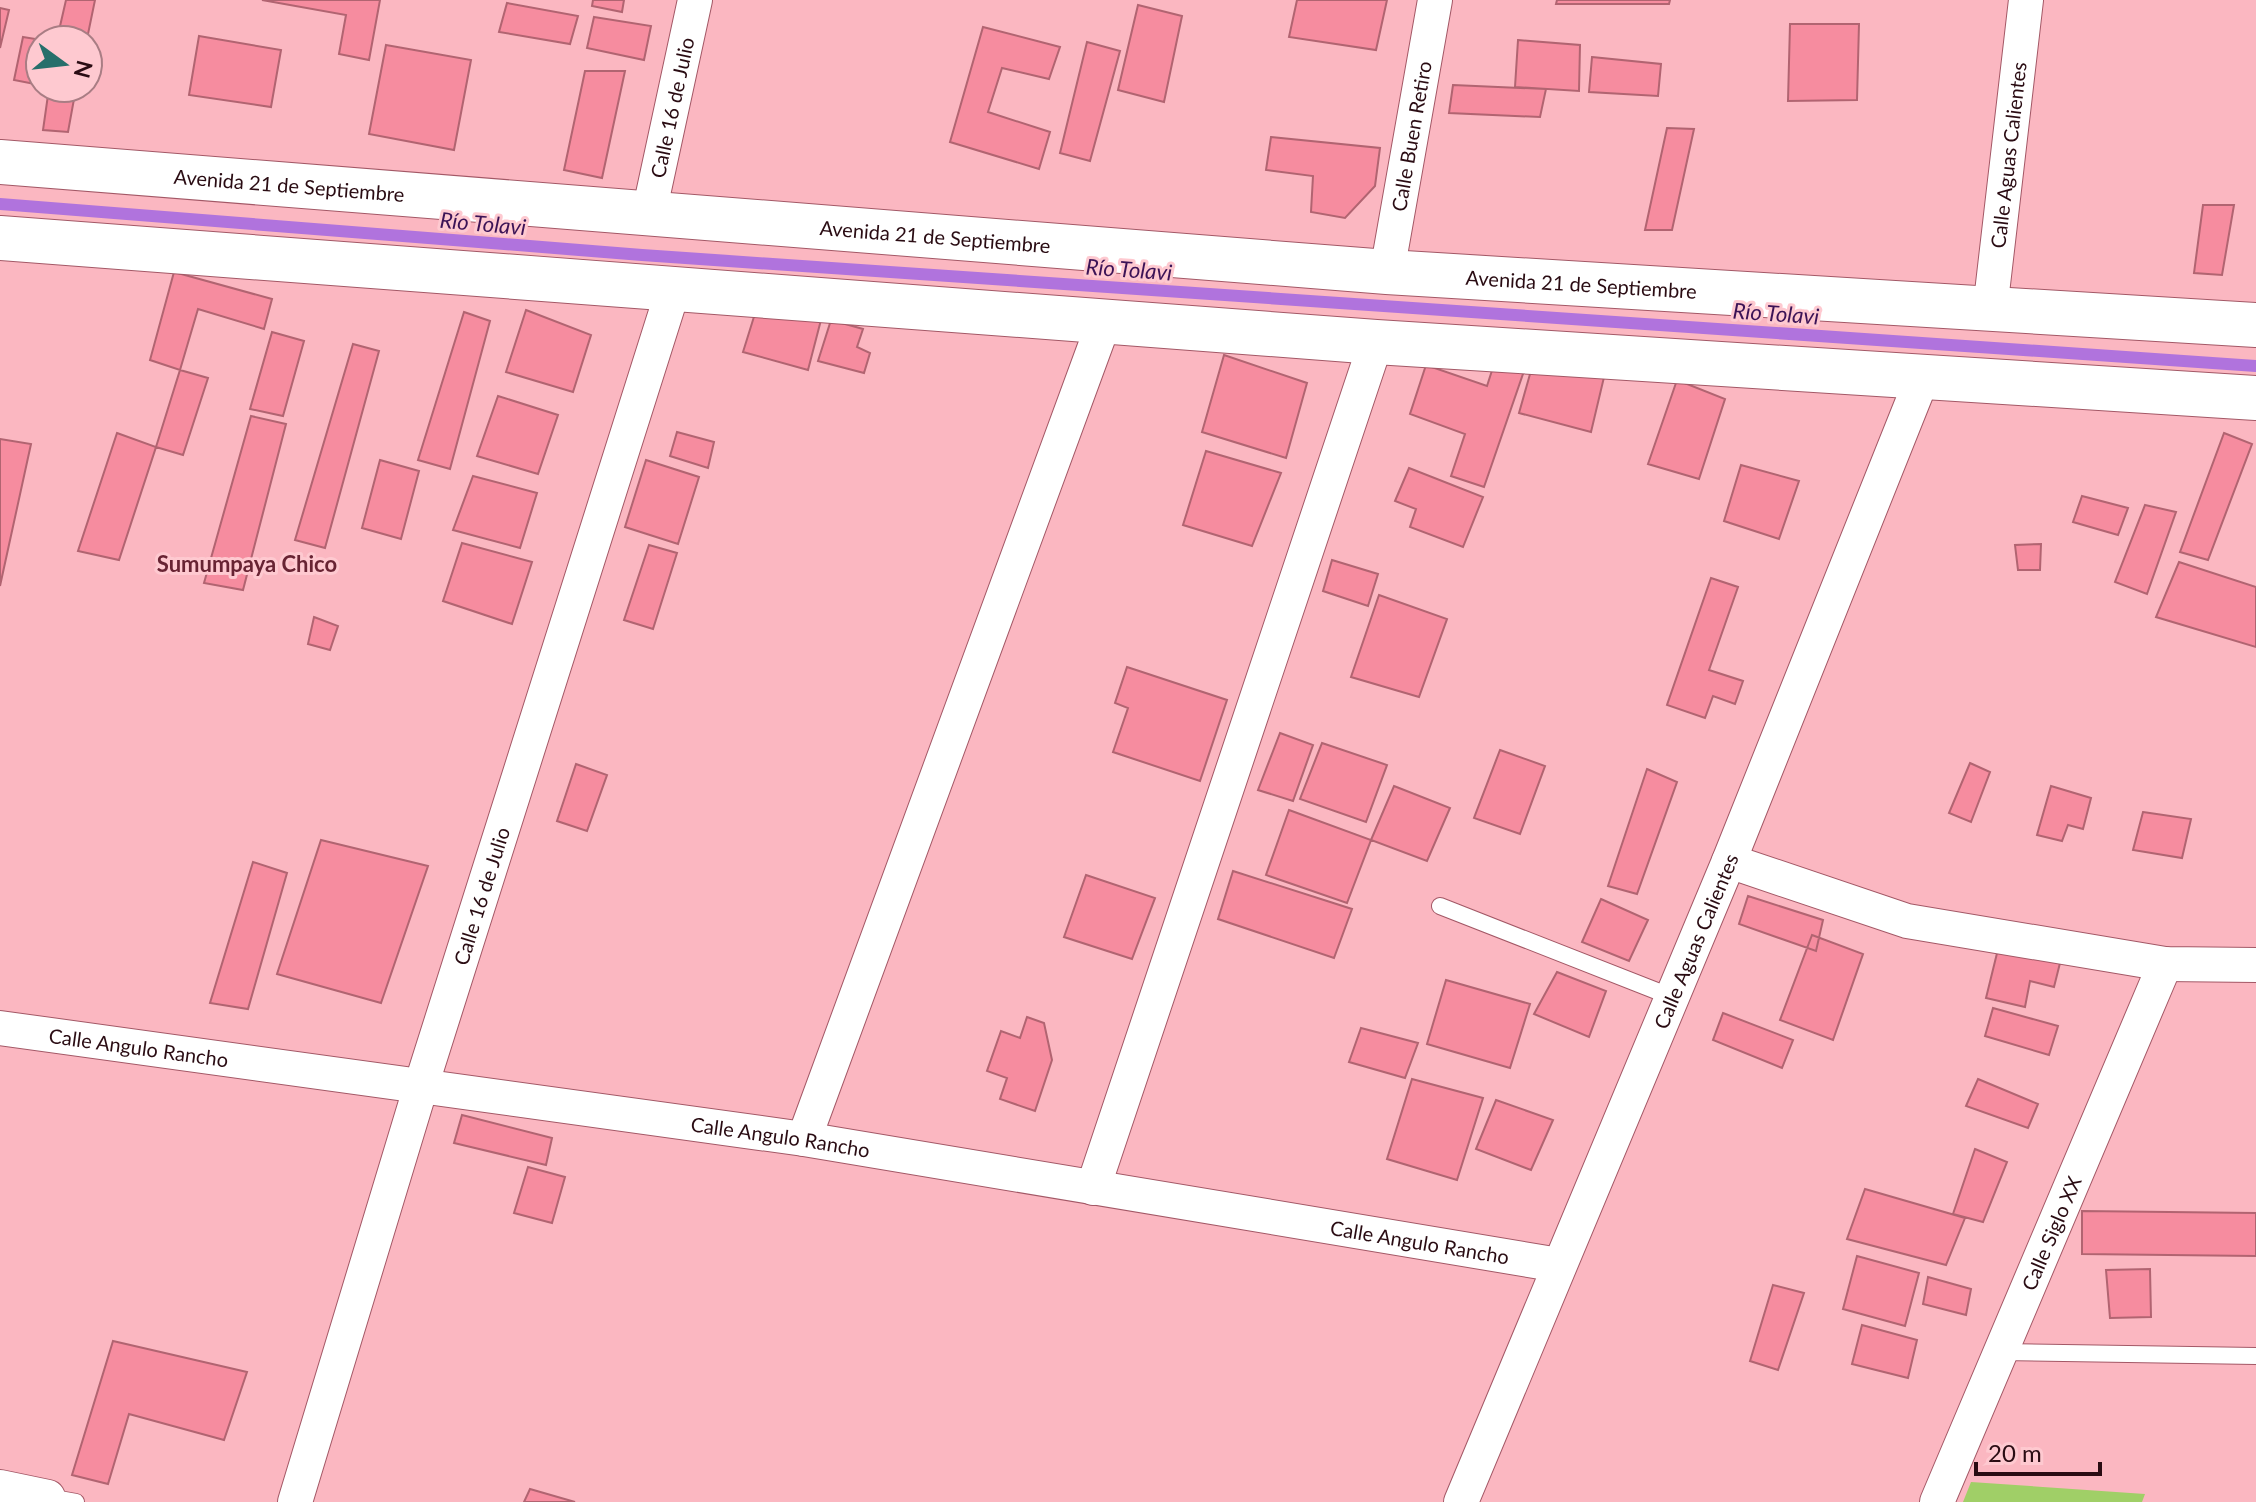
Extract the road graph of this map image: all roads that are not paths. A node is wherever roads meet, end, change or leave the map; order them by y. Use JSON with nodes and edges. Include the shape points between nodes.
{"nodes":[{"id":1,"x":695,"y":0,"type":"edge"},
{"id":2,"x":1435,"y":0,"type":"edge"},
{"id":3,"x":2026,"y":0,"type":"edge"},
{"id":4,"x":0,"y":162,"type":"edge"},
{"id":5,"x":649,"y":213,"type":"junction"},
{"id":6,"x":0,"y":238,"type":"edge"},
{"id":7,"x":1387,"y":272,"type":"junction"},
{"id":8,"x":673,"y":290,"type":"junction"},
{"id":9,"x":1990,"y":310,"type":"junction"},
{"id":10,"x":1104,"y":322,"type":"junction"},
{"id":11,"x":2256,"y":325,"type":"edge"},
{"id":12,"x":1376,"y":342,"type":"junction"},
{"id":13,"x":1923,"y":376,"type":"junction"},
{"id":14,"x":2256,"y":398,"type":"edge"},
{"id":15,"x":1729,"y":861,"type":"junction"},
{"id":16,"x":1440,"y":906,"type":"dead end"},
{"id":17,"x":2165,"y":964,"type":"junction"},
{"id":18,"x":2256,"y":965,"type":"edge"},
{"id":19,"x":1672,"y":997,"type":"junction"},
{"id":20,"x":0,"y":1028,"type":"edge"},
{"id":21,"x":421,"y":1086,"type":"junction"},
{"id":22,"x":804,"y":1139,"type":"junction"},
{"id":23,"x":1093,"y":1188,"type":"junction"},
{"id":24,"x":1559,"y":1265,"type":"junction"},
{"id":25,"x":2000,"y":1352,"type":"junction"},
{"id":26,"x":2256,"y":1356,"type":"edge"},
{"id":27,"x":0,"y":1487,"type":"edge"},
{"id":28,"x":62,"y":1499,"type":"edge"},
{"id":29,"x":295,"y":1502,"type":"edge"},
{"id":30,"x":1461,"y":1502,"type":"edge"},
{"id":31,"x":1937,"y":1502,"type":"edge"}],
"edges":[{"from":1,"to":5,"type":"street","name":"Calle 16 de Julio"},
{"from":2,"to":7,"type":"street","name":"Calle Buen Retiro"},
{"from":3,"to":9,"type":"street","name":"Calle Aguas Calientes"},
{"from":4,"to":5,"type":"street","name":"Avenida 21 de Septiembre"},
{"from":5,"to":7,"type":"street","name":"Avenida 21 de Septiembre"},
{"from":6,"to":8,"type":"street"},
{"from":7,"to":9,"type":"street","name":"Avenida 21 de Septiembre"},
{"from":8,"to":10,"type":"street"},
{"from":8,"to":21,"type":"street","name":"Calle 16 de Julio"},
{"from":9,"to":11,"type":"street","name":"Avenida 21 de Septiembre"},
{"from":10,"to":12,"type":"street"},
{"from":10,"to":22,"type":"street"},
{"from":12,"to":13,"type":"street"},
{"from":12,"to":23,"type":"street"},
{"from":13,"to":14,"type":"street"},
{"from":13,"to":15,"type":"street","name":"Calle Aguas Calientes"},
{"from":15,"to":17,"type":"street","via":[[1907,921]]},
{"from":15,"to":19,"type":"street","name":"Calle Aguas Calientes"},
{"from":16,"to":19,"type":"lane"},
{"from":17,"to":18,"type":"street"},
{"from":17,"to":25,"type":"street","name":"Calle Siglo XX"},
{"from":19,"to":24,"type":"street","name":"Calle Aguas Calientes"},
{"from":20,"to":21,"type":"street","name":"Calle Angulo Rancho"},
{"from":21,"to":22,"type":"street","name":"Calle Angulo Rancho"},
{"from":21,"to":29,"type":"street","name":"Calle 16 de Julio"},
{"from":22,"to":23,"type":"street","name":"Calle Angulo Rancho"},
{"from":23,"to":24,"type":"street","name":"Calle Angulo Rancho"},
{"from":24,"to":30,"type":"street","name":"Calle Aguas Calientes"},
{"from":25,"to":26,"type":"lane"},
{"from":25,"to":31,"type":"street","name":"Calle Siglo XX"},
{"from":27,"to":28,"type":"street"}]}
